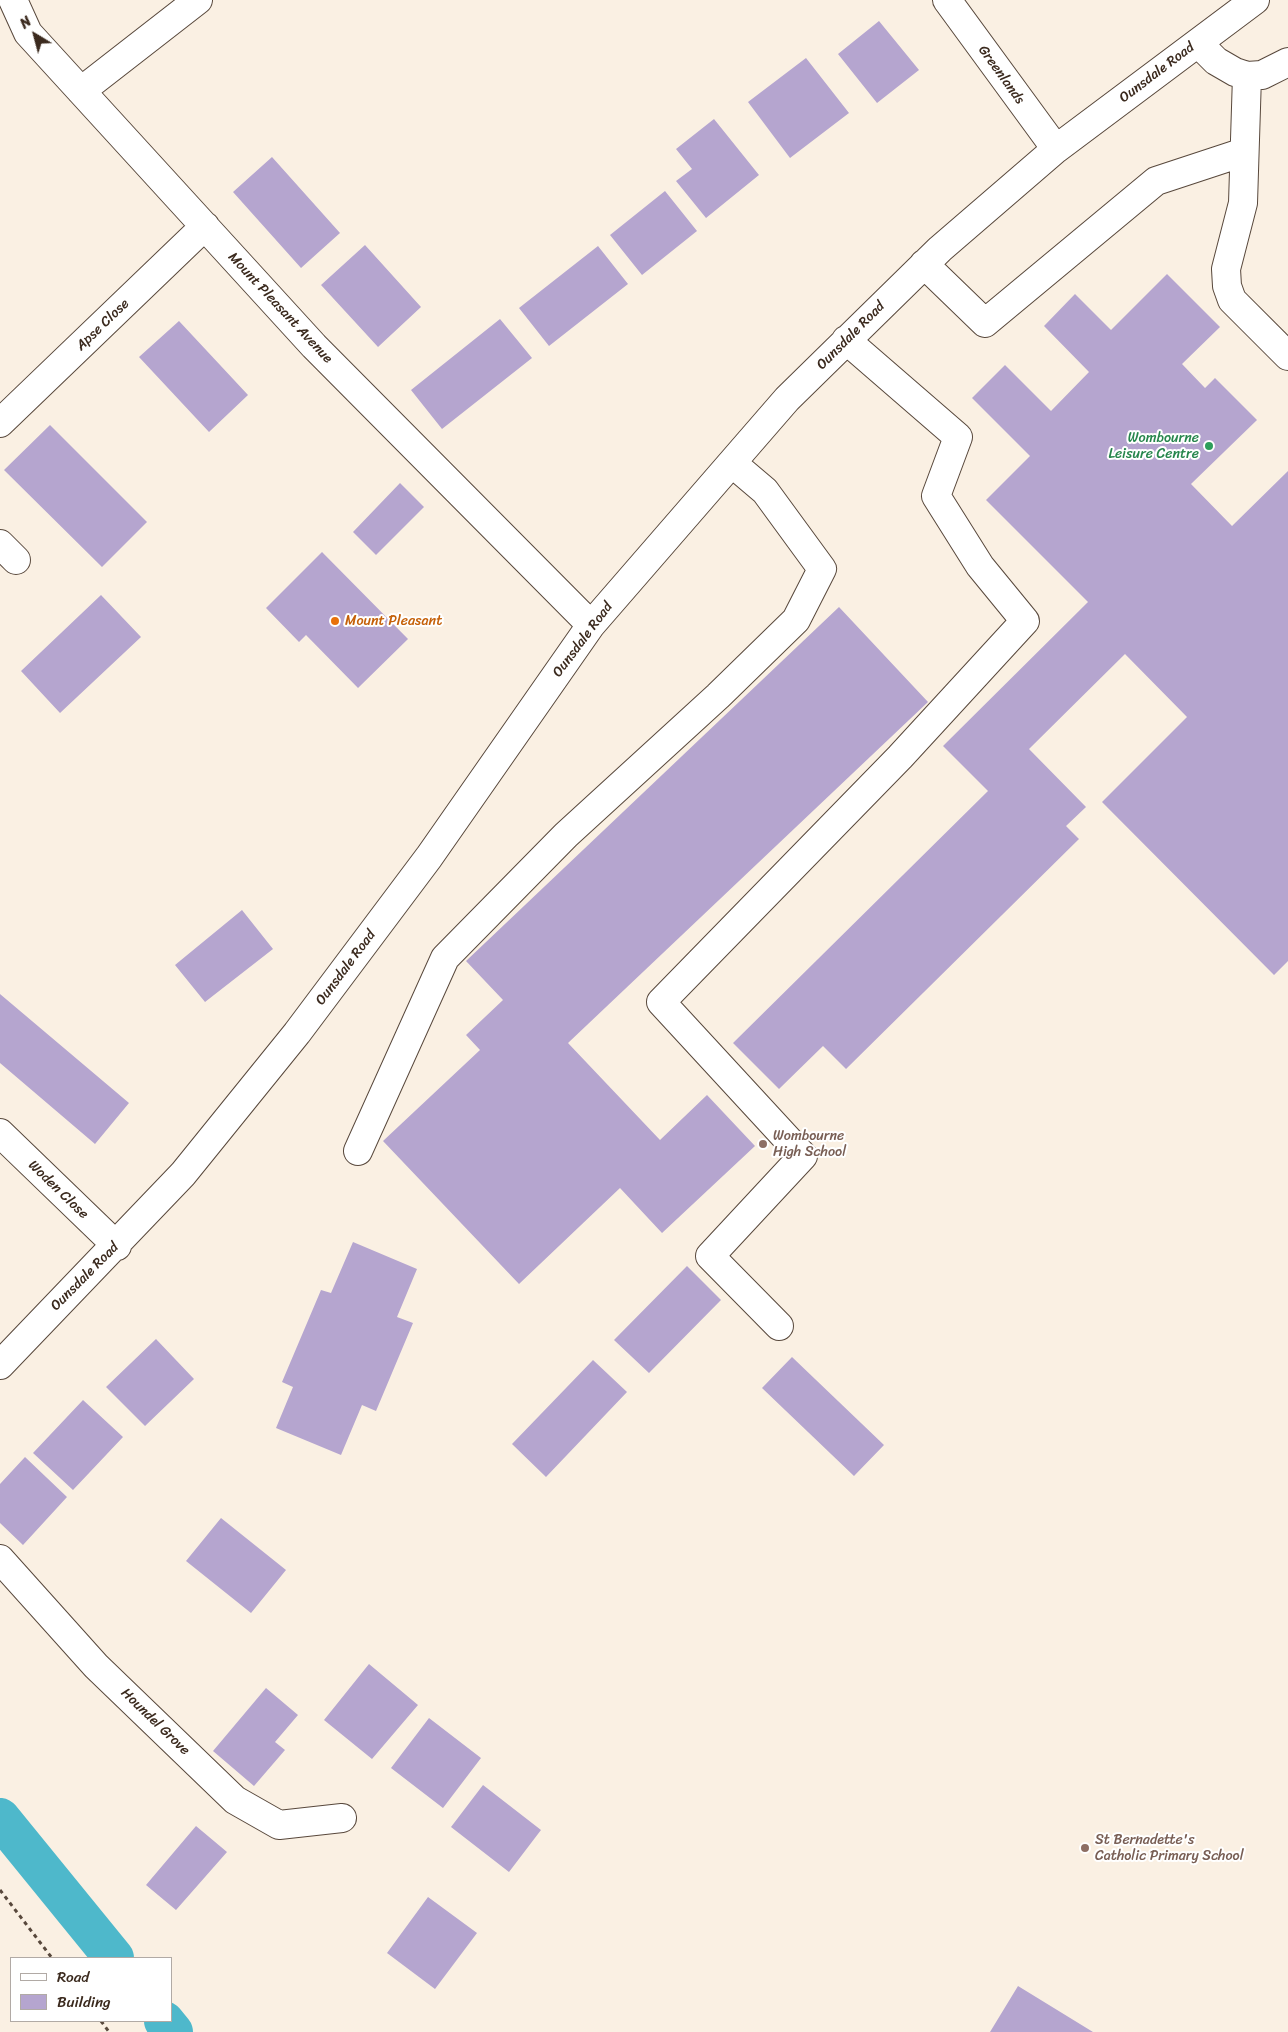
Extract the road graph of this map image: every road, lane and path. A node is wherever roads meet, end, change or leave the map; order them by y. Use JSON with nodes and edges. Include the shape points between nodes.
{"nodes":[{"id":1,"x":13,"y":0,"type":"edge"},
{"id":2,"x":198,"y":0,"type":"edge"},
{"id":3,"x":947,"y":0,"type":"edge"},
{"id":4,"x":1256,"y":0,"type":"edge"},
{"id":5,"x":1198,"y":42,"type":"junction"},
{"id":6,"x":1288,"y":62,"type":"edge"},
{"id":7,"x":1247,"y":76,"type":"junction"},
{"id":8,"x":81,"y":91,"type":"junction"},
{"id":9,"x":1056,"y":149,"type":"junction"},
{"id":10,"x":1244,"y":152,"type":"junction"},
{"id":11,"x":205,"y":226,"type":"junction"},
{"id":12,"x":924,"y":264,"type":"junction"},
{"id":13,"x":846,"y":340,"type":"junction"},
{"id":14,"x":1288,"y":356,"type":"edge"},
{"id":15,"x":0,"y":423,"type":"edge"},
{"id":16,"x":732,"y":463,"type":"junction"},
{"id":17,"x":591,"y":625,"type":"junction"},
{"id":18,"x":0,"y":1134,"type":"edge"},
{"id":19,"x":358,"y":1151,"type":"dead end"},
{"id":20,"x":117,"y":1246,"type":"junction"},
{"id":21,"x":779,"y":1326,"type":"dead end"},
{"id":22,"x":0,"y":1365,"type":"edge"},
{"id":23,"x":0,"y":1559,"type":"edge"},
{"id":24,"x":342,"y":1818,"type":"dead end"},
{"id":25,"x":0,"y":1890,"type":"edge"},
{"id":26,"x":51,"y":1957,"type":"edge"},
{"id":27,"x":102,"y":2022,"type":"edge"},
{"id":28,"x":110,"y":2032,"type":"edge"}],
"edges":[{"from":1,"to":8,"type":"street","name":"Mount Pleasant Avenue","via":[[28,33]]},
{"from":2,"to":8,"type":"street"},
{"from":3,"to":9,"type":"street","name":"Greenlands"},
{"from":4,"to":5,"type":"street","name":"Ounsdale Road"},
{"from":5,"to":7,"type":"street","via":[[1216,61]]},
{"from":5,"to":9,"type":"street","name":"Ounsdale Road"},
{"from":6,"to":7,"type":"street","via":[[1262,75]]},
{"from":7,"to":10,"type":"street"},
{"from":8,"to":11,"type":"street","name":"Mount Pleasant Avenue"},
{"from":9,"to":12,"type":"street","name":"Ounsdale Road"},
{"from":10,"to":12,"type":"street","via":[[1156,181],[985,324]]},
{"from":10,"to":14,"type":"street","via":[[1243,203],[1226,270],[1227,286],[1232,300]]},
{"from":11,"to":15,"type":"street","name":"Apse Close"},
{"from":11,"to":17,"type":"street","name":"Mount Pleasant Avenue","via":[[314,346]]},
{"from":12,"to":13,"type":"street","name":"Ounsdale Road"},
{"from":13,"to":16,"type":"street","name":"Ounsdale Road","via":[[787,399]]},
{"from":13,"to":21,"type":"street","via":[[958,437],[936,496],[980,566],[1025,621],[900,757],[662,1002],[803,1156],[710,1256]]},
{"from":16,"to":17,"type":"street","name":"Ounsdale Road"},
{"from":16,"to":19,"type":"street","via":[[765,491],[822,569],[796,620],[566,835],[445,958]]},
{"from":17,"to":20,"type":"street","name":"Ounsdale Road","via":[[429,857],[297,1033],[183,1174]]},
{"from":18,"to":20,"type":"street","name":"Woden Close"},
{"from":20,"to":22,"type":"street","name":"Ounsdale Road"},
{"from":23,"to":24,"type":"street","name":"Houndel Grove","via":[[96,1666],[235,1800],[279,1825]]},
{"from":25,"to":26,"type":"path"},
{"from":27,"to":28,"type":"path"}]}
